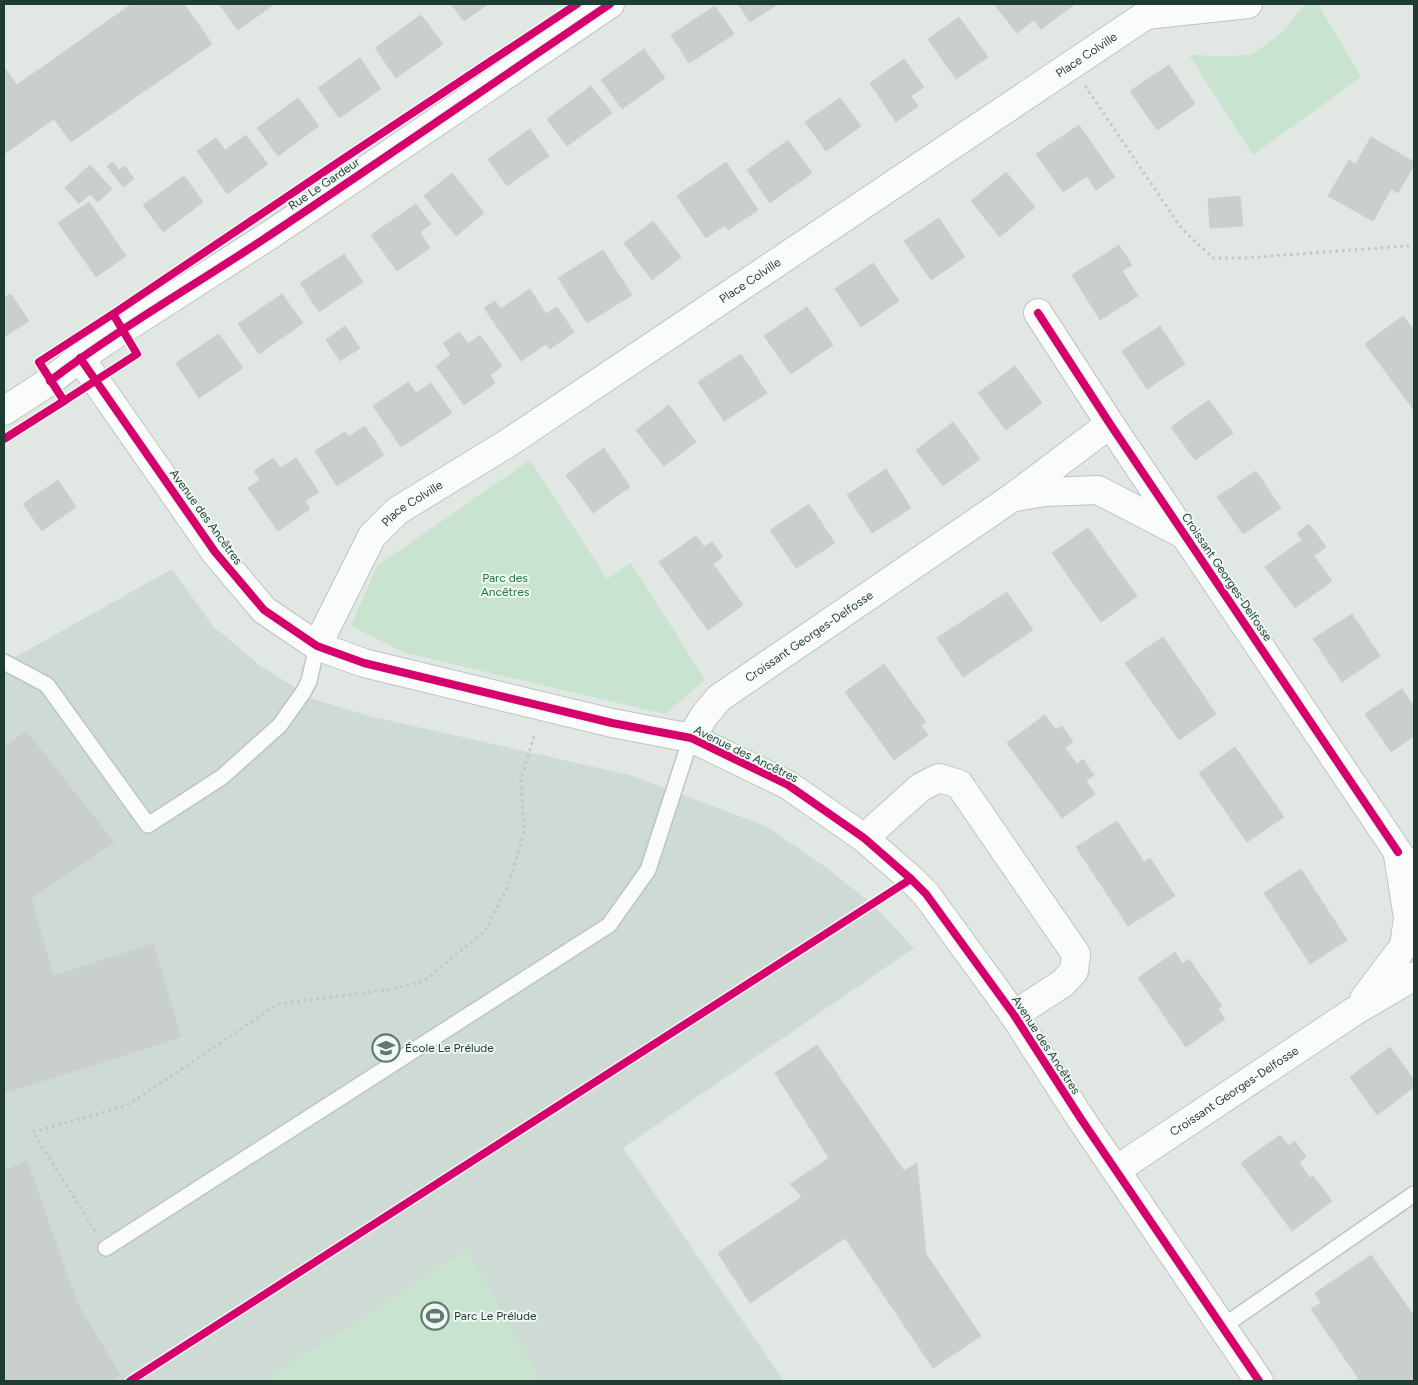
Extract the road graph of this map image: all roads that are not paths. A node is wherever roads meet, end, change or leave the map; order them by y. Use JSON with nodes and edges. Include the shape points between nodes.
{"nodes":[{"id":1,"x":610,"y":4,"type":"edge"},
{"id":2,"x":1248,"y":4,"type":"edge"},
{"id":3,"x":1038,"y":313,"type":"dead end"},
{"id":4,"x":80,"y":358,"type":"junction"},
{"id":5,"x":4,"y":411,"type":"edge"},
{"id":6,"x":1110,"y":424,"type":"junction"},
{"id":7,"x":1013,"y":497,"type":"junction"},
{"id":8,"x":1184,"y":534,"type":"junction"},
{"id":9,"x":317,"y":646,"type":"junction"},
{"id":10,"x":4,"y":662,"type":"edge"},
{"id":11,"x":691,"y":738,"type":"junction"},
{"id":12,"x":864,"y":838,"type":"junction"},
{"id":13,"x":1398,"y":852,"type":"junction"},
{"id":14,"x":1414,"y":876,"type":"edge"},
{"id":15,"x":1414,"y":976,"type":"edge"},
{"id":16,"x":1353,"y":1012,"type":"junction"},
{"id":17,"x":1014,"y":1015,"type":"junction"},
{"id":18,"x":1116,"y":1170,"type":"junction"},
{"id":19,"x":1414,"y":1194,"type":"edge"},
{"id":20,"x":106,"y":1248,"type":"road end"},
{"id":21,"x":1222,"y":1327,"type":"junction"},
{"id":22,"x":1259,"y":1381,"type":"edge"}],
"edges":[{"from":1,"to":4,"type":"street","name":"Rue Le Gardeur","via":[[273,233]]},
{"from":2,"to":9,"type":"street","name":"Place Colville","via":[[1146,15],[508,444],[398,511],[372,536]]},
{"from":3,"to":6,"type":"street","name":"Croissant Georges-Delfosse"},
{"from":4,"to":5,"type":"street","name":"Rue Le Gardeur"},
{"from":4,"to":9,"type":"street","name":"Avenue des Ancêtres","via":[[215,552],[264,610]]},
{"from":6,"to":7,"type":"street","name":"Croissant Georges-Delfosse"},
{"from":6,"to":8,"type":"street","name":"Croissant Georges-Delfosse"},
{"from":7,"to":8,"type":"street","name":"Croissant Georges-Delfosse","via":[[1098,490]]},
{"from":7,"to":11,"type":"street","name":"Croissant Georges-Delfosse","via":[[719,698]]},
{"from":8,"to":13,"type":"street","name":"Croissant Georges-Delfosse"},
{"from":9,"to":10,"type":"lane","via":[[309,681],[280,725],[222,777],[148,825],[47,685]]},
{"from":9,"to":11,"type":"street","name":"Avenue des Ancêtres","via":[[364,663],[612,723]]},
{"from":11,"to":12,"type":"street","name":"Avenue des Ancêtres","via":[[788,785]]},
{"from":11,"to":20,"type":"lane","via":[[648,870],[609,925]]},
{"from":12,"to":17,"type":"street","name":"Avenue des Ancêtres","via":[[926,894]]},
{"from":12,"to":17,"type":"street","name":"Avenue des Ancêtres","via":[[921,787],[939,778],[959,784],[1076,954],[1074,971],[1063,983]]},
{"from":13,"to":14,"type":"street","name":"Croissant Georges-Delfosse"},
{"from":13,"to":16,"type":"street","name":"Croissant Georges-Delfosse","via":[[1408,918],[1404,946]]},
{"from":15,"to":16,"type":"street","name":"Croissant Georges-Delfosse"},
{"from":16,"to":18,"type":"street","name":"Croissant Georges-Delfosse"},
{"from":17,"to":18,"type":"street","name":"Avenue des Ancêtres"},
{"from":18,"to":21,"type":"street","name":"Avenue des Ancêtres"},
{"from":19,"to":21,"type":"lane"},
{"from":21,"to":22,"type":"street","name":"Avenue des Ancêtres"}]}
